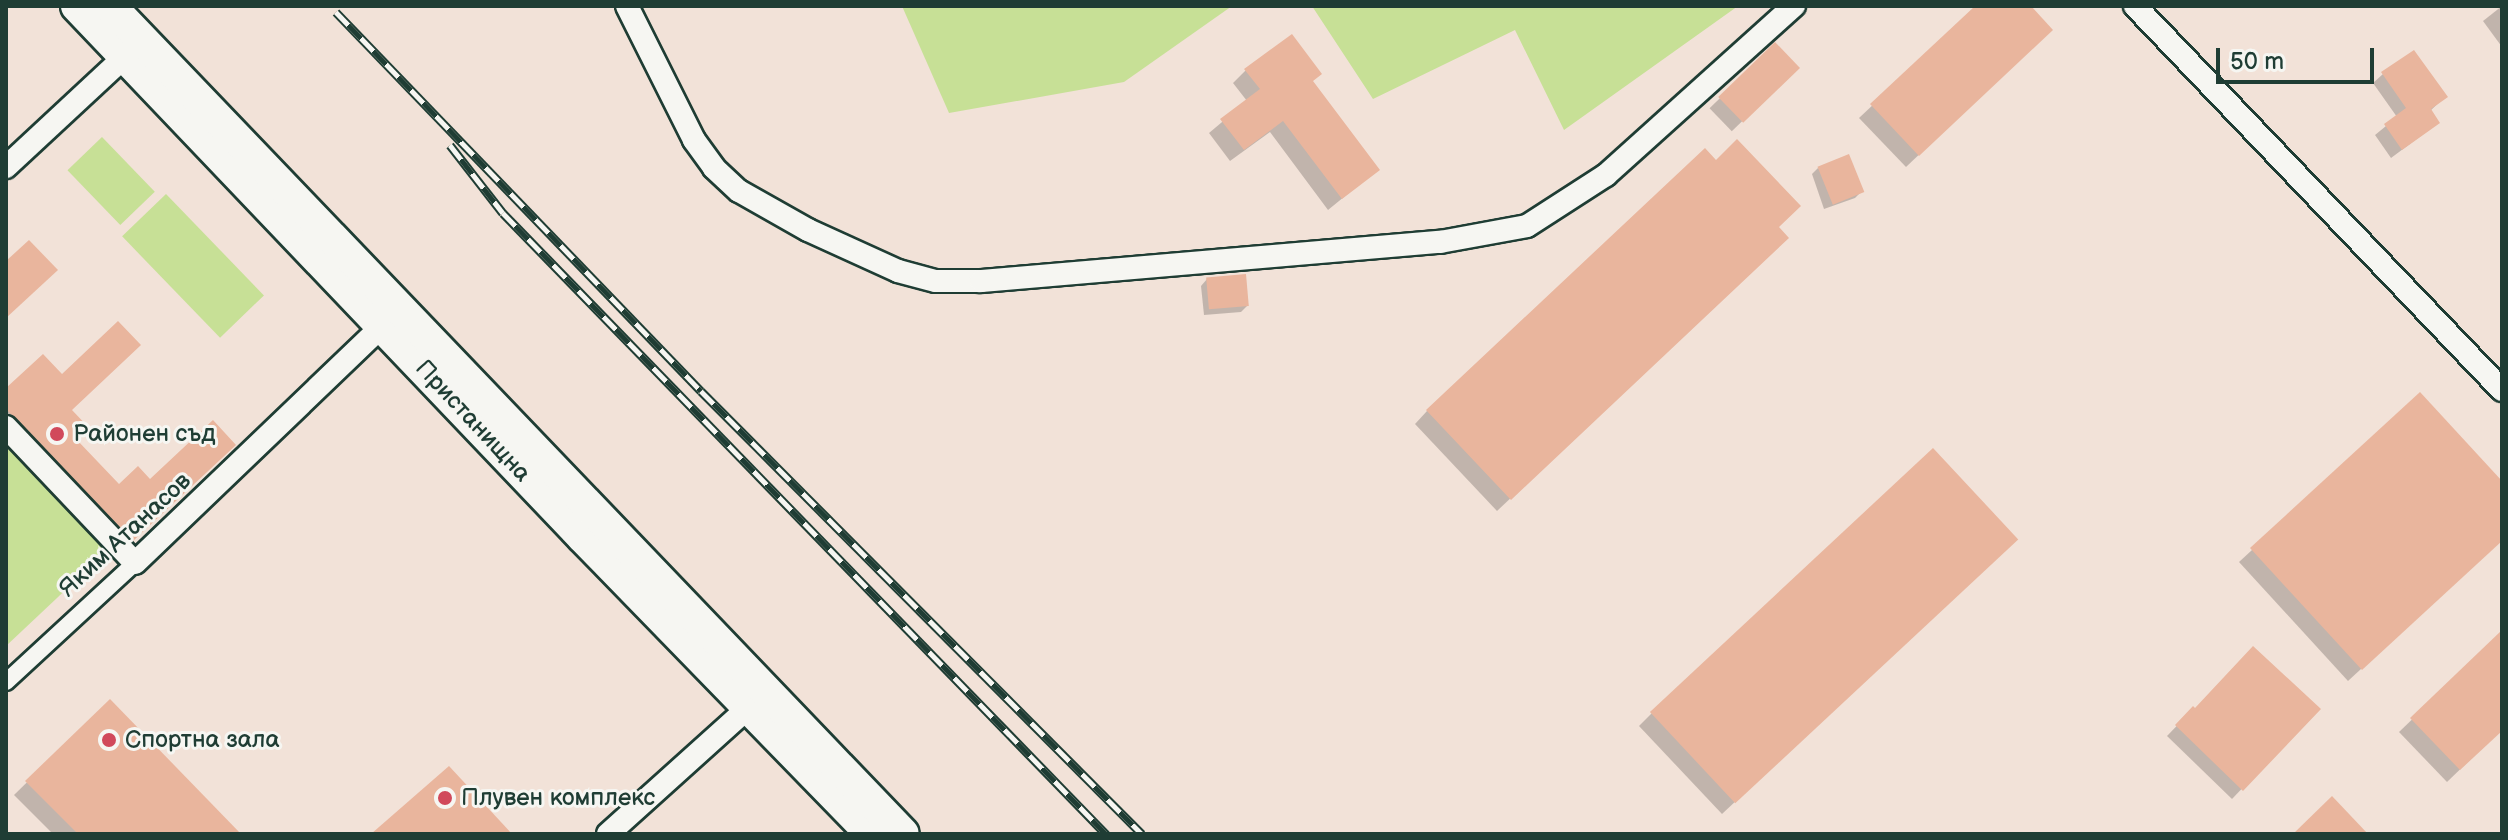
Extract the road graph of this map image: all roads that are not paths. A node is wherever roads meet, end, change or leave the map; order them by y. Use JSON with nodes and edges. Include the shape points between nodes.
{"nodes":[{"id":1,"x":77,"y":6,"type":"edge"},
{"id":2,"x":110,"y":6,"type":"edge"},
{"id":3,"x":627,"y":6,"type":"edge"},
{"id":4,"x":1794,"y":6,"type":"edge"},
{"id":5,"x":2135,"y":6,"type":"edge"},
{"id":6,"x":134,"y":48,"type":"junction"},
{"id":7,"x":6,"y":167,"type":"edge"},
{"id":8,"x":383,"y":325,"type":"junction"},
{"id":9,"x":2502,"y":390,"type":"edge"},
{"id":10,"x":6,"y":427,"type":"edge"},
{"id":11,"x":135,"y":563,"type":"junction"},
{"id":12,"x":6,"y":682,"type":"edge"},
{"id":13,"x":749,"y":707,"type":"junction"},
{"id":14,"x":608,"y":834,"type":"edge"},
{"id":15,"x":872,"y":834,"type":"edge"},
{"id":16,"x":903,"y":834,"type":"edge"}],
"edges":[{"from":1,"to":6,"type":"main road","name":"Пристанищна"},
{"from":2,"to":6,"type":"main road","name":"Пристанищна"},
{"from":3,"to":4,"type":"street","via":[[694,140],[739,191],[808,230],[898,271],[936,281],[1440,242],[1527,226],[1606,175]]},
{"from":5,"to":9,"type":"street"},
{"from":6,"to":7,"type":"street"},
{"from":6,"to":8,"type":"main road","name":"Пристанищна"},
{"from":6,"to":16,"type":"main road","name":"Пристанищна"},
{"from":8,"to":11,"type":"street","name":"Яким Атанасов"},
{"from":8,"to":13,"type":"main road","name":"Пристанищна"},
{"from":10,"to":11,"type":"street"},
{"from":11,"to":12,"type":"street","name":"Яким Атанасов"},
{"from":13,"to":14,"type":"street"},
{"from":13,"to":15,"type":"main road","name":"Пристанищна"}]}
